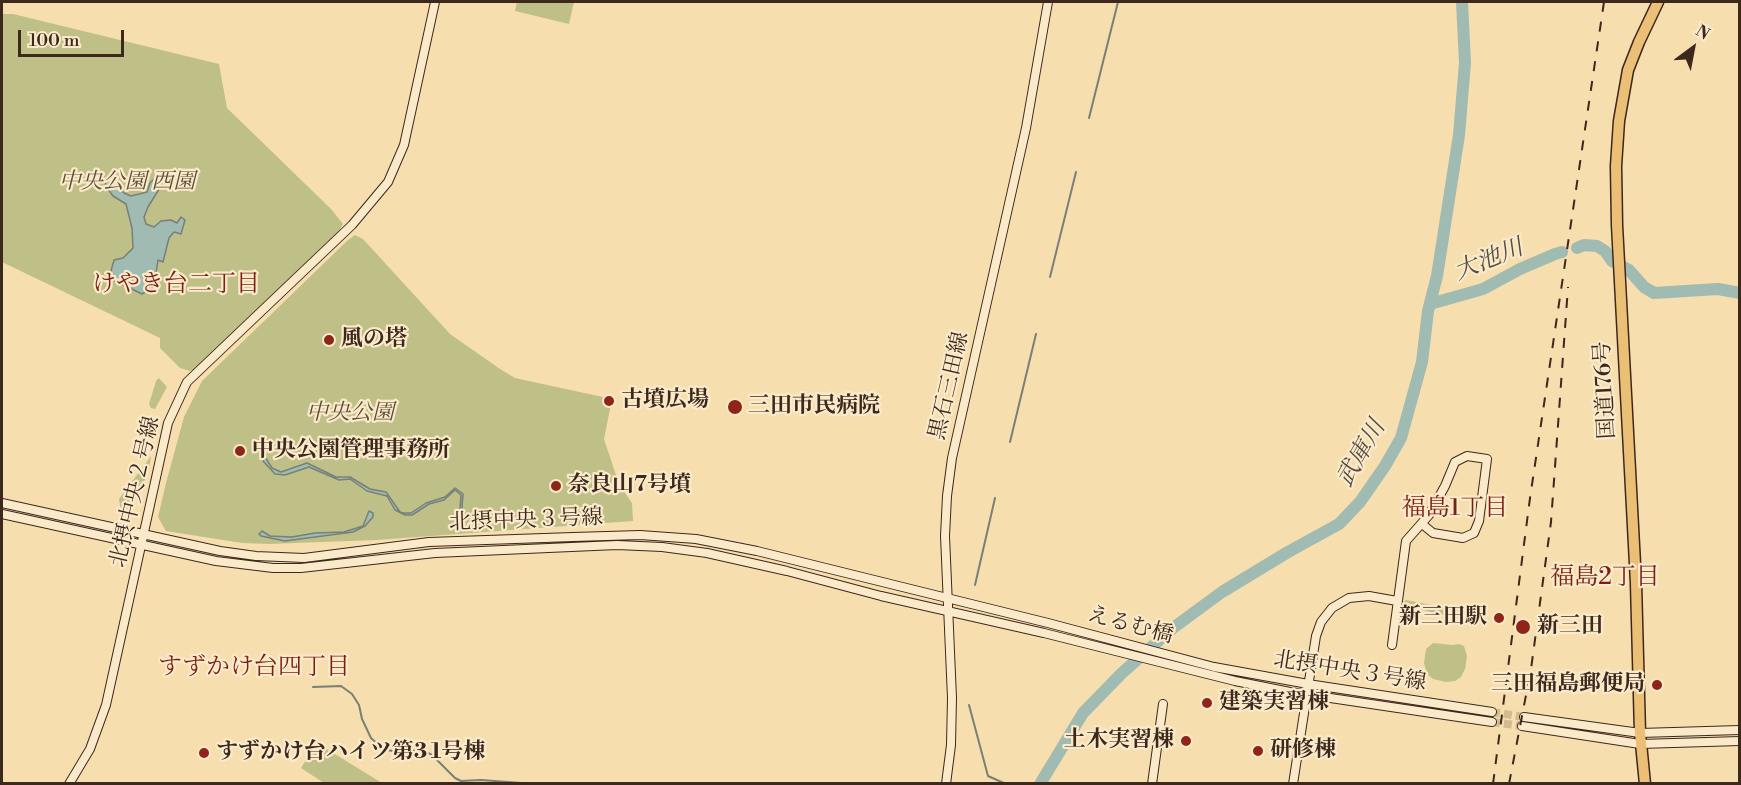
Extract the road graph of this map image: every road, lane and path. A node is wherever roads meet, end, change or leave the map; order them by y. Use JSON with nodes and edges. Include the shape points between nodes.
{"nodes":[{"id":1,"x":435,"y":2,"type":"edge"},
{"id":2,"x":1048,"y":2,"type":"edge"},
{"id":3,"x":1658,"y":2,"type":"edge"},
{"id":4,"x":2,"y":503,"type":"edge"},
{"id":5,"x":2,"y":514,"type":"edge"},
{"id":6,"x":1422,"y":525,"type":"junction"},
{"id":7,"x":144,"y":535,"type":"junction"},
{"id":8,"x":141,"y":546,"type":"junction"},
{"id":9,"x":947,"y":598,"type":"junction"},
{"id":10,"x":1397,"y":601,"type":"junction"},
{"id":11,"x":948,"y":611,"type":"junction"},
{"id":12,"x":1048,"y":623,"type":"joint"},
{"id":13,"x":1044,"y":633,"type":"joint"},
{"id":14,"x":1392,"y":645,"type":"dead end"},
{"id":15,"x":1203,"y":664,"type":"joint"},
{"id":16,"x":1194,"y":670,"type":"joint"},
{"id":17,"x":1308,"y":684,"type":"junction"},
{"id":18,"x":1306,"y":694,"type":"junction"},
{"id":19,"x":1163,"y":704,"type":"dead end"},
{"id":20,"x":1523,"y":722,"type":"tunnel mouth"},
{"id":21,"x":1740,"y":730,"type":"edge"},
{"id":22,"x":1640,"y":738,"type":"junction"},
{"id":23,"x":1740,"y":741,"type":"edge"},
{"id":24,"x":69,"y":783,"type":"edge"},
{"id":25,"x":946,"y":783,"type":"edge"},
{"id":26,"x":1152,"y":783,"type":"edge"},
{"id":27,"x":1293,"y":783,"type":"edge"},
{"id":28,"x":1645,"y":783,"type":"edge"}],
"edges":[{"from":1,"to":7,"type":"street","name":"北摂中央２号線","via":[[404,145],[388,182],[352,225],[188,382],[168,423]]},
{"from":2,"to":9,"type":"street","name":"黒石三田線","via":[[1026,128],[952,458],[945,536]]},
{"from":3,"to":22,"type":"highway","name":"国道176号","via":[[1628,70],[1616,166]]},
{"from":4,"to":7,"type":"street","name":"北摂中央３号線"},
{"from":5,"to":8,"type":"street","name":"北摂中央３号線"},
{"from":6,"to":6,"type":"street","via":[[1433,533],[1463,538],[1474,533],[1487,459],[1467,456],[1455,462]]},
{"from":6,"to":10,"type":"street","via":[[1406,541]]},
{"from":7,"to":8,"type":"street","name":"北摂中央２号線"},
{"from":7,"to":9,"type":"street","name":"北摂中央３号線","via":[[256,556],[304,558],[429,542],[666,536],[724,544]]},
{"from":8,"to":11,"type":"street","name":"北摂中央３号線","via":[[273,568],[435,553],[617,545],[662,547],[758,564]]},
{"from":8,"to":24,"type":"street","name":"北摂中央２号線","via":[[106,705],[90,749]]},
{"from":9,"to":11,"type":"street","name":"黒石三田線"},
{"from":9,"to":12,"type":"street","name":"北摂中央３号線"},
{"from":10,"to":14,"type":"street"},
{"from":10,"to":17,"type":"street","via":[[1369,596],[1340,602],[1332,608],[1319,628]]},
{"from":11,"to":13,"type":"street","name":"北摂中央３号線"},
{"from":11,"to":25,"type":"street","name":"黒石三田線","via":[[952,698]]},
{"from":12,"to":15,"type":"street","name":"えるむ橋"},
{"from":13,"to":16,"type":"street","name":"えるむ橋"},
{"from":15,"to":17,"type":"street","name":"北摂中央３号線"},
{"from":16,"to":18,"type":"street","name":"北摂中央３号線"},
{"from":17,"to":18,"type":"street"},
{"from":17,"to":18,"type":"street","name":"北摂中央３号線","via":[[1492,717]]},
{"from":18,"to":27,"type":"street"},
{"from":19,"to":26,"type":"street"},
{"from":20,"to":22,"type":"street"},
{"from":21,"to":22,"type":"street"},
{"from":22,"to":23,"type":"street"},
{"from":22,"to":28,"type":"highway","name":"国道176号"}]}
